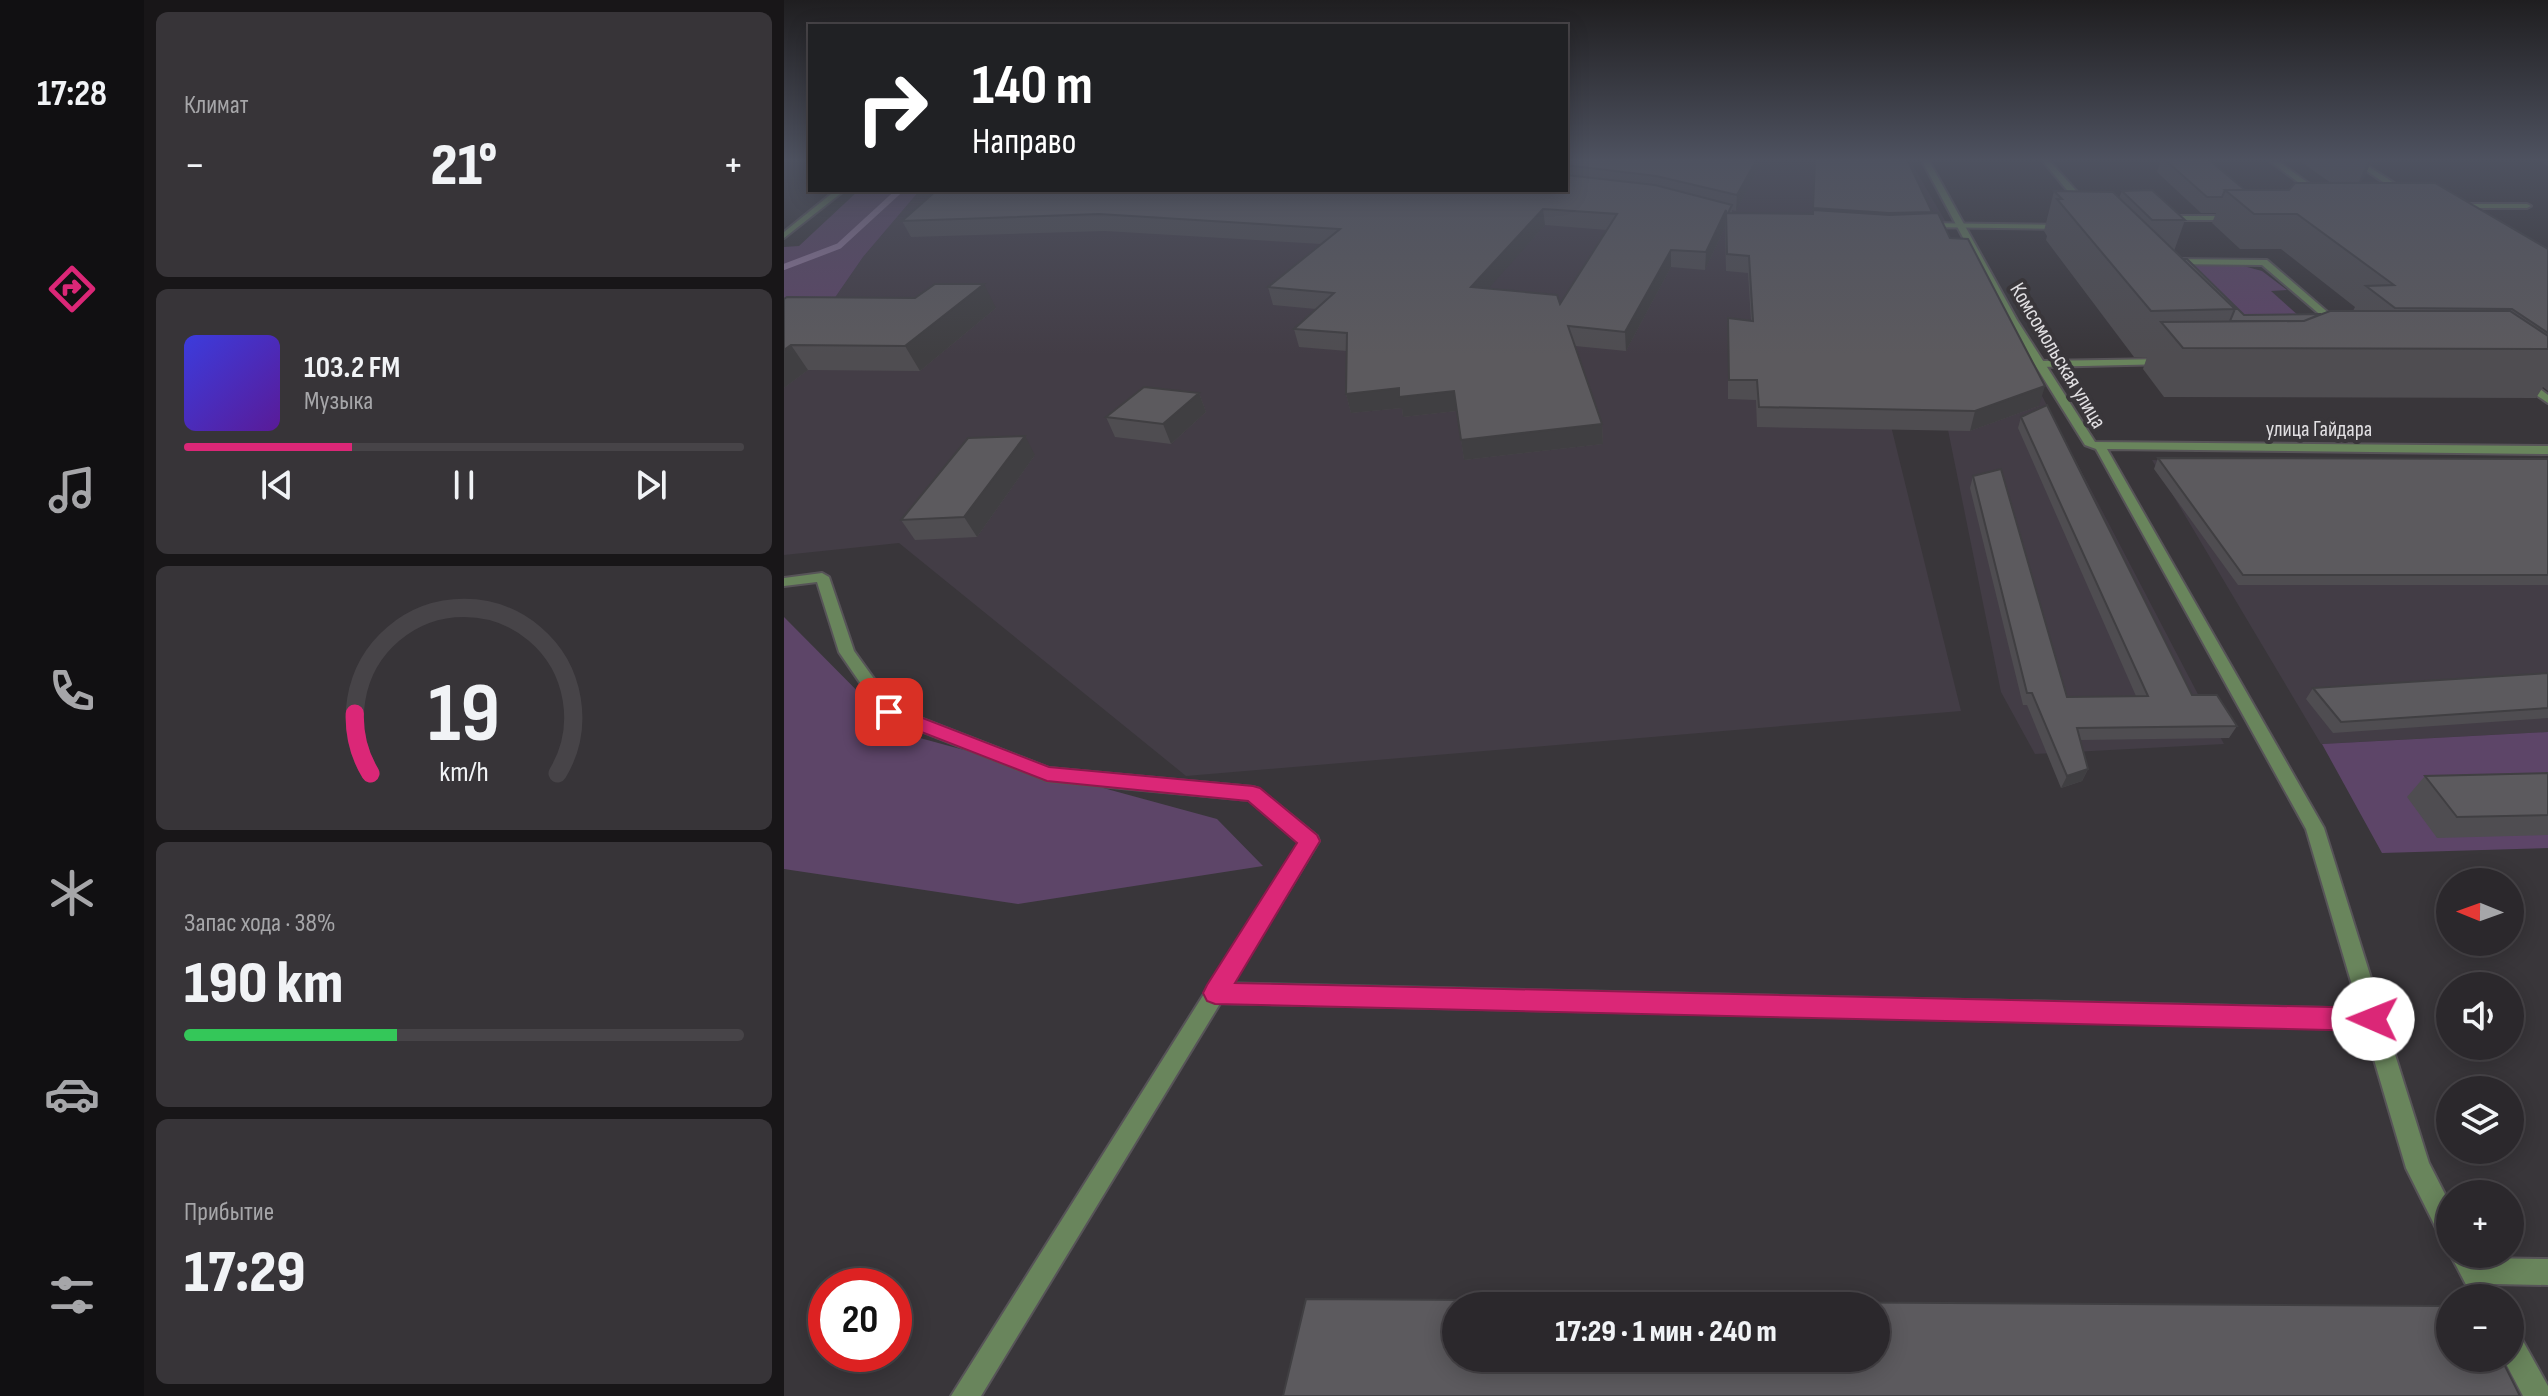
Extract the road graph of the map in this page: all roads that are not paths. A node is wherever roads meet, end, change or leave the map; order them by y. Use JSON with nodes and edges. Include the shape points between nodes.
{"nodes":[{"id":1,"x":1953,"y":224,"type":"edge"},
{"id":2,"x":1959,"y":224,"type":"edge"},
{"id":3,"x":1963,"y":224,"type":"edge"},
{"id":4,"x":1916,"y":225,"type":"edge"},
{"id":5,"x":2075,"y":228,"type":"edge"},
{"id":6,"x":2163,"y":262,"type":"edge"},
{"id":7,"x":2349,"y":335,"type":"edge"},
{"id":8,"x":2174,"y":362,"type":"edge"},
{"id":9,"x":2040,"y":364,"type":"junction"},
{"id":10,"x":2516,"y":376,"type":"edge"},
{"id":11,"x":2548,"y":400,"type":"edge"},
{"id":12,"x":2095,"y":446,"type":"junction"},
{"id":13,"x":2548,"y":450,"type":"edge"},
{"id":14,"x":784,"y":582,"type":"edge"},
{"id":15,"x":1215,"y":993,"type":"junction"},
{"id":16,"x":2373,"y":1019,"type":"junction"},
{"id":17,"x":2436,"y":1202,"type":"edge"},
{"id":18,"x":2512,"y":1268,"type":"edge"},
{"id":19,"x":2548,"y":1272,"type":"edge"},
{"id":20,"x":2524,"y":1370,"type":"edge"},
{"id":21,"x":965,"y":1396,"type":"edge"},
{"id":22,"x":2538,"y":1396,"type":"edge"}],
"edges":[{"from":1,"to":4,"type":"street"},
{"from":2,"to":9,"type":"street","name":"Комсомольская улица"},
{"from":3,"to":5,"type":"street"},
{"from":6,"to":7,"type":"street","via":[[2264,262]]},
{"from":8,"to":9,"type":"street"},
{"from":9,"to":12,"type":"street","name":"Комсомольская улица"},
{"from":10,"to":11,"type":"street"},
{"from":12,"to":13,"type":"street","name":"улица Гайдара"},
{"from":12,"to":16,"type":"street","name":"Комсомольская улица","via":[[2305,808],[2322,847]]},
{"from":14,"to":15,"type":"street","via":[[822,577],[847,652],[889,712],[1047,774],[1253,794],[1310,841]]},
{"from":15,"to":16,"type":"street"},
{"from":15,"to":21,"type":"street"},
{"from":16,"to":17,"type":"street","name":"Комсомольская улица","via":[[2418,1168]]},
{"from":18,"to":19,"type":"street"},
{"from":20,"to":22,"type":"street"}]}
